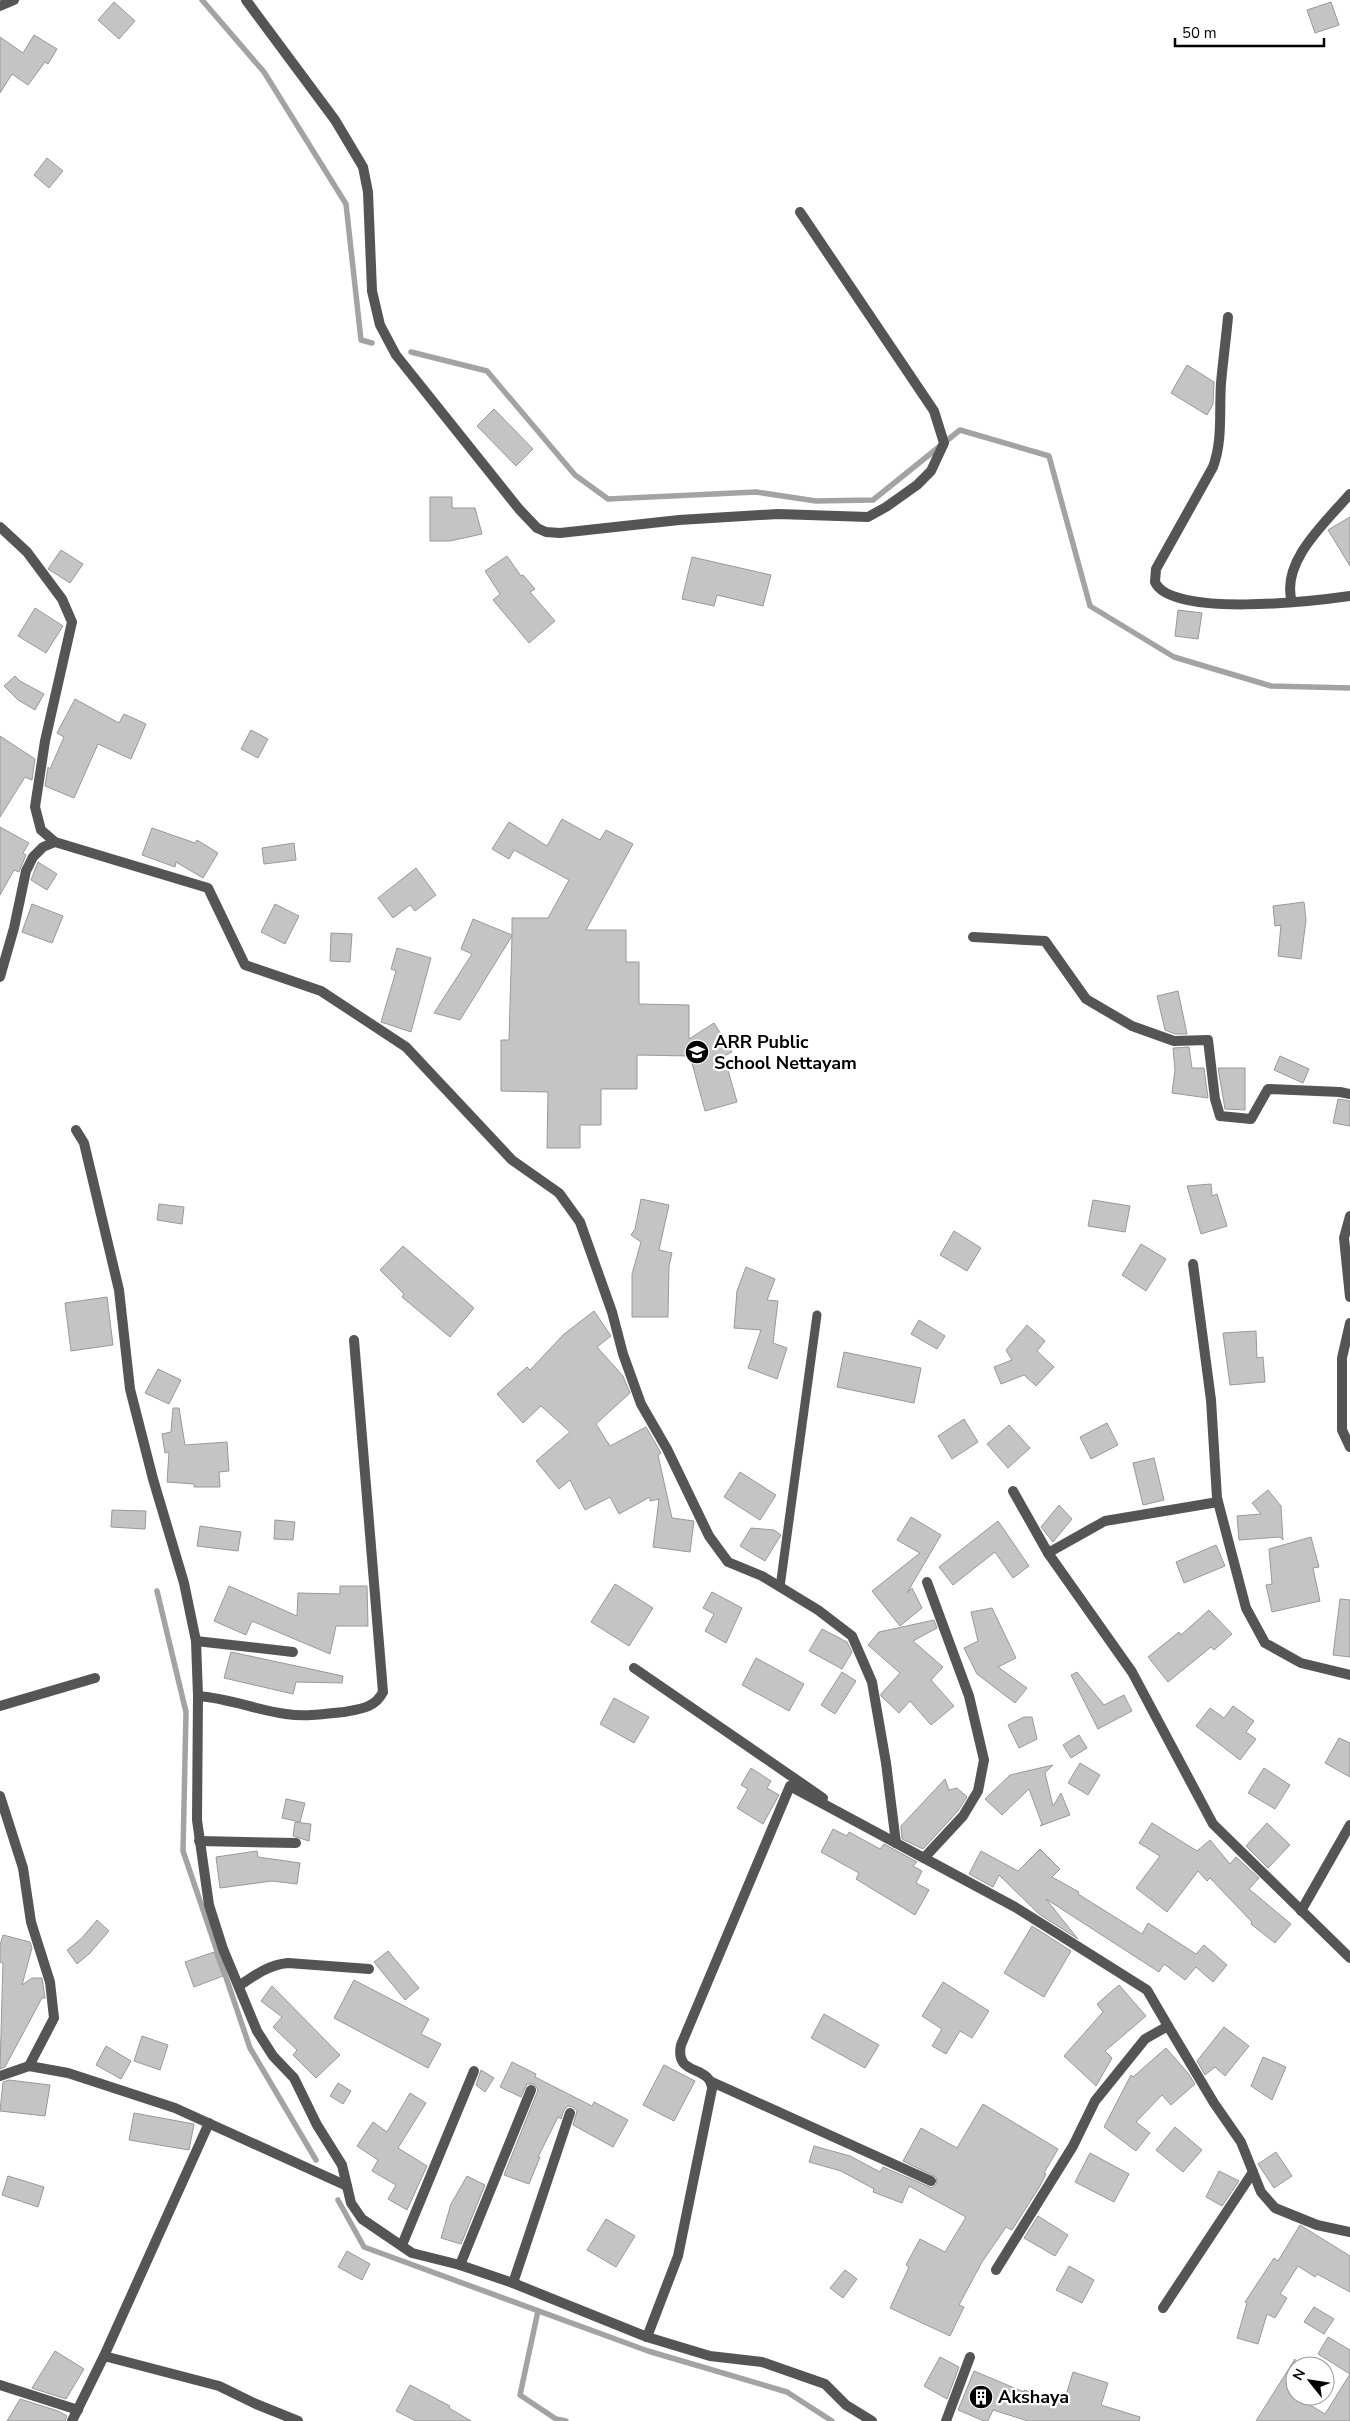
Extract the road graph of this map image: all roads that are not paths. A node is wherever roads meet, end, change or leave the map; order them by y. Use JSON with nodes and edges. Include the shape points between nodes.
{"nodes":[{"id":1,"x":14,"y":0,"type":"edge"},
{"id":2,"x":246,"y":0,"type":"edge"},
{"id":3,"x":0,"y":6,"type":"edge"},
{"id":4,"x":800,"y":212,"type":"dead end"},
{"id":5,"x":1228,"y":317,"type":"dead end"},
{"id":6,"x":1350,"y":494,"type":"edge"},
{"id":7,"x":0,"y":527,"type":"edge"},
{"id":8,"x":1350,"y":596,"type":"edge"},
{"id":9,"x":1292,"y":602,"type":"junction"},
{"id":10,"x":54,"y":842,"type":"junction"},
{"id":11,"x":973,"y":937,"type":"dead end"},
{"id":12,"x":0,"y":977,"type":"edge"},
{"id":13,"x":1350,"y":1094,"type":"edge"},
{"id":14,"x":76,"y":1130,"type":"dead end"},
{"id":15,"x":1350,"y":1216,"type":"edge"},
{"id":16,"x":1193,"y":1264,"type":"dead end"},
{"id":17,"x":1350,"y":1297,"type":"edge"},
{"id":18,"x":816,"y":1315,"type":"dead end"},
{"id":19,"x":1350,"y":1323,"type":"edge"},
{"id":20,"x":354,"y":1340,"type":"dead end"},
{"id":21,"x":1350,"y":1447,"type":"edge"},
{"id":22,"x":1014,"y":1491,"type":"dead end"},
{"id":23,"x":1218,"y":1502,"type":"junction"},
{"id":24,"x":1048,"y":1553,"type":"junction"},
{"id":25,"x":927,"y":1582,"type":"dead end"},
{"id":26,"x":780,"y":1587,"type":"junction"},
{"id":27,"x":196,"y":1641,"type":"junction"},
{"id":28,"x":293,"y":1652,"type":"dead end"},
{"id":29,"x":634,"y":1668,"type":"dead end"},
{"id":30,"x":1350,"y":1675,"type":"edge"},
{"id":31,"x":95,"y":1678,"type":"dead end"},
{"id":32,"x":198,"y":1696,"type":"junction"},
{"id":33,"x":0,"y":1706,"type":"edge"},
{"id":34,"x":0,"y":1796,"type":"edge"},
{"id":35,"x":1350,"y":1825,"type":"edge"},
{"id":36,"x":865,"y":1827,"type":"junction"},
{"id":37,"x":199,"y":1841,"type":"junction"},
{"id":38,"x":896,"y":1843,"type":"junction"},
{"id":39,"x":296,"y":1844,"type":"dead end"},
{"id":40,"x":924,"y":1858,"type":"junction"},
{"id":41,"x":1301,"y":1911,"type":"junction"},
{"id":42,"x":1350,"y":1958,"type":"edge"},
{"id":43,"x":369,"y":1969,"type":"dead end"},
{"id":44,"x":239,"y":1986,"type":"junction"},
{"id":45,"x":1168,"y":2026,"type":"junction"},
{"id":46,"x":28,"y":2066,"type":"junction"},
{"id":47,"x":474,"y":2071,"type":"dead end"},
{"id":48,"x":0,"y":2076,"type":"edge"},
{"id":49,"x":712,"y":2082,"type":"junction"},
{"id":50,"x":531,"y":2090,"type":"dead end"},
{"id":51,"x":570,"y":2113,"type":"dead end"},
{"id":52,"x":209,"y":2123,"type":"junction"},
{"id":53,"x":1253,"y":2172,"type":"junction"},
{"id":54,"x":931,"y":2181,"type":"dead end"},
{"id":55,"x":347,"y":2186,"type":"junction"},
{"id":56,"x":1350,"y":2232,"type":"edge"},
{"id":57,"x":402,"y":2245,"type":"junction"},
{"id":58,"x":460,"y":2265,"type":"junction"},
{"id":59,"x":996,"y":2270,"type":"dead end"},
{"id":60,"x":513,"y":2283,"type":"junction"},
{"id":61,"x":1163,"y":2308,"type":"dead end"},
{"id":62,"x":647,"y":2337,"type":"junction"},
{"id":63,"x":104,"y":2356,"type":"junction"},
{"id":64,"x":970,"y":2357,"type":"dead end"},
{"id":65,"x":0,"y":2385,"type":"edge"},
{"id":66,"x":78,"y":2410,"type":"junction"},
{"id":67,"x":72,"y":2421,"type":"edge"},
{"id":68,"x":298,"y":2421,"type":"edge"},
{"id":69,"x":872,"y":2421,"type":"edge"},
{"id":70,"x":946,"y":2421,"type":"edge"}],
"edges":[{"from":1,"to":3,"type":"street"},
{"from":2,"to":4,"type":"street","via":[[335,120],[363,167],[368,192],[372,291],[380,325],[396,355],[518,509],[530,523],[546,532],[778,514],[868,517],[917,485],[932,471],[944,443],[934,411]]},
{"from":5,"to":9,"type":"street","via":[[1218,454],[1156,569],[1155,582],[1171,596],[1224,605]]},
{"from":6,"to":9,"type":"street","via":[[1295,565],[1288,590]]},
{"from":7,"to":10,"type":"street","via":[[26,552],[62,599],[72,622],[45,741],[35,807],[41,830]]},
{"from":8,"to":9,"type":"street"},
{"from":10,"to":12,"type":"street","via":[[33,857],[26,871]]},
{"from":10,"to":26,"type":"street","via":[[208,888],[245,965],[321,991],[406,1047],[512,1160],[560,1193],[580,1222],[641,1404],[667,1449],[709,1536],[728,1562]]},
{"from":11,"to":13,"type":"street","via":[[1045,941],[1086,1000],[1132,1026],[1174,1040],[1208,1040],[1220,1116],[1250,1119],[1268,1089]]},
{"from":14,"to":27,"type":"street","via":[[84,1143],[118,1290],[130,1388],[184,1584]]},
{"from":15,"to":17,"type":"street","via":[[1344,1238]]},
{"from":16,"to":23,"type":"street","via":[[1211,1400]]},
{"from":18,"to":26,"type":"lane"},
{"from":19,"to":21,"type":"street","via":[[1342,1358],[1342,1430]]},
{"from":20,"to":32,"type":"street","via":[[383,1692],[379,1700],[368,1708],[321,1715],[287,1715],[216,1697]]},
{"from":22,"to":24,"type":"street"},
{"from":23,"to":24,"type":"street","via":[[1105,1521]]},
{"from":23,"to":30,"type":"street","via":[[1246,1608],[1266,1643],[1301,1662]]},
{"from":24,"to":41,"type":"street","via":[[1132,1672],[1213,1824]]},
{"from":25,"to":40,"type":"street","via":[[969,1696],[984,1760],[978,1791],[963,1816]]},
{"from":26,"to":38,"type":"street","via":[[852,1636],[872,1682]]},
{"from":27,"to":28,"type":"street"},
{"from":27,"to":32,"type":"street"},
{"from":29,"to":36,"type":"street"},
{"from":31,"to":33,"type":"street"},
{"from":32,"to":37,"type":"street"},
{"from":34,"to":46,"type":"street","via":[[23,1868],[31,1922],[50,1982],[54,2018]]},
{"from":35,"to":41,"type":"street"},
{"from":36,"to":38,"type":"street"},
{"from":36,"to":49,"type":"street","via":[[790,1786],[681,2045],[679,2055],[682,2063]]},
{"from":37,"to":39,"type":"street"},
{"from":37,"to":44,"type":"street","via":[[210,1904],[223,1949]]},
{"from":38,"to":40,"type":"street"},
{"from":40,"to":45,"type":"street","via":[[1015,1907],[1147,1990]]},
{"from":41,"to":42,"type":"street"},
{"from":43,"to":44,"type":"street","via":[[276,1964]]},
{"from":44,"to":55,"type":"street","via":[[257,2031],[273,2056],[294,2078],[342,2166]]},
{"from":45,"to":53,"type":"street","via":[[1241,2142]]},
{"from":45,"to":59,"type":"street","via":[[1145,2039],[1094,2101],[1073,2146]]},
{"from":46,"to":48,"type":"street"},
{"from":46,"to":52,"type":"street","via":[[68,2073],[175,2108]]},
{"from":47,"to":57,"type":"street"},
{"from":49,"to":54,"type":"street"},
{"from":49,"to":62,"type":"street","via":[[678,2256]]},
{"from":50,"to":58,"type":"street"},
{"from":51,"to":60,"type":"street"},
{"from":52,"to":55,"type":"street"},
{"from":52,"to":63,"type":"street"},
{"from":53,"to":56,"type":"street","via":[[1261,2192],[1275,2208],[1318,2225]]},
{"from":53,"to":61,"type":"street"},
{"from":55,"to":57,"type":"street","via":[[351,2203],[362,2219]]},
{"from":57,"to":58,"type":"street","via":[[412,2254]]},
{"from":58,"to":60,"type":"street"},
{"from":60,"to":62,"type":"street"},
{"from":62,"to":69,"type":"street","via":[[710,2356],[762,2362],[825,2384],[846,2405]]},
{"from":63,"to":66,"type":"street"},
{"from":63,"to":68,"type":"street","via":[[219,2386]]},
{"from":64,"to":70,"type":"street"},
{"from":65,"to":66,"type":"street"},
{"from":66,"to":67,"type":"street"}]}
